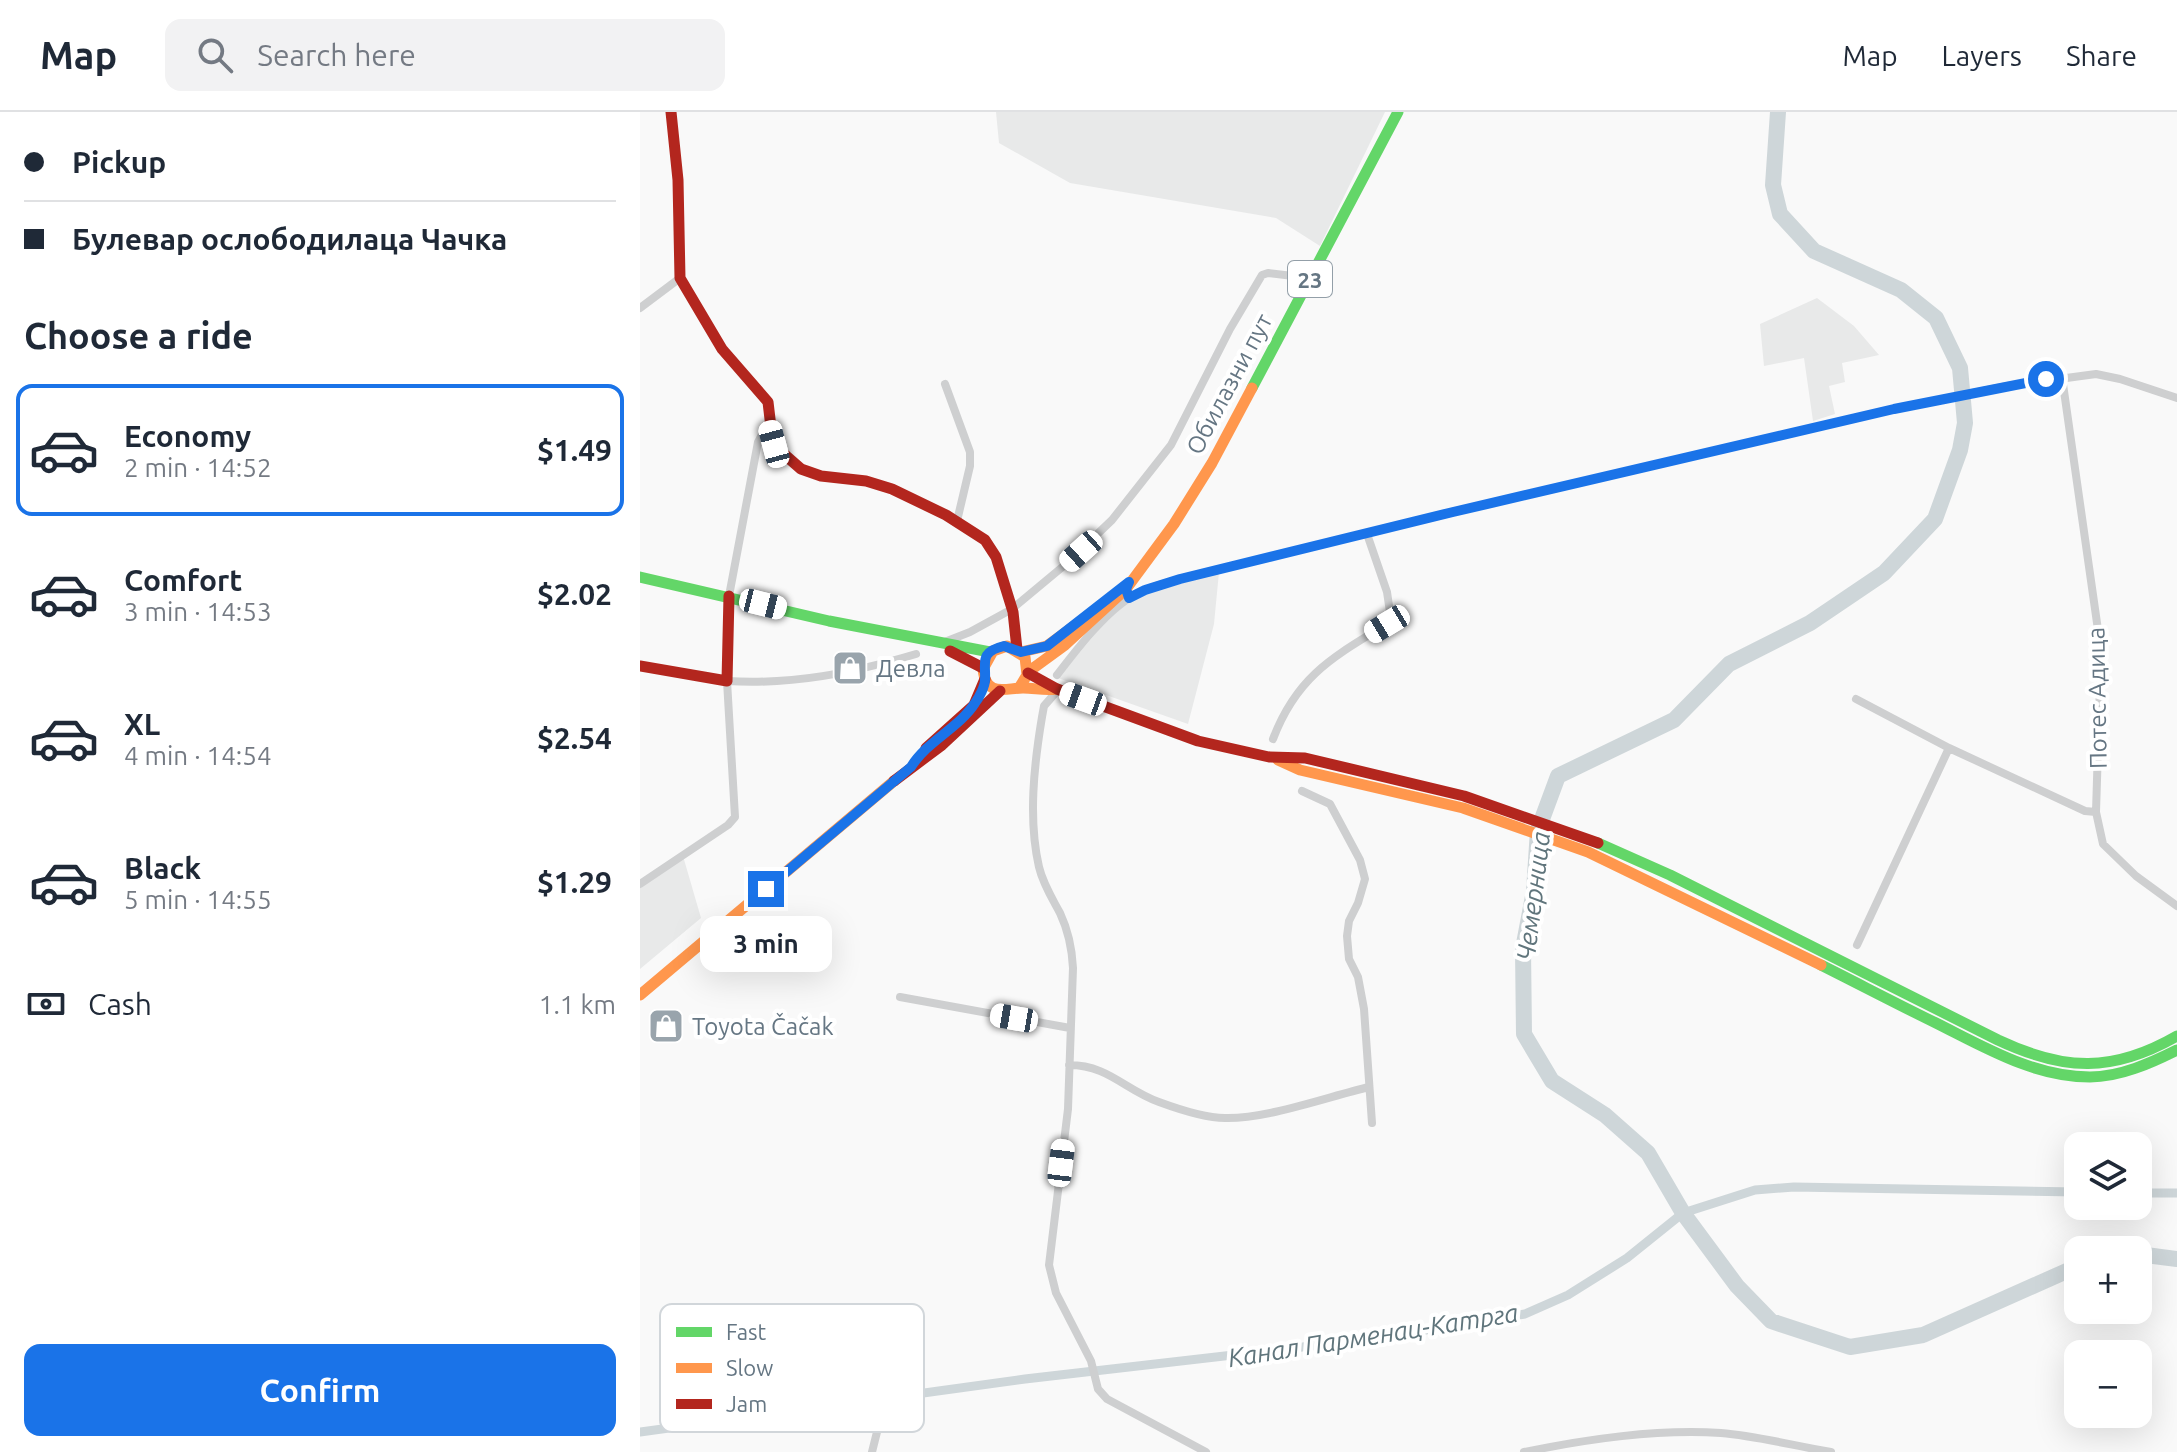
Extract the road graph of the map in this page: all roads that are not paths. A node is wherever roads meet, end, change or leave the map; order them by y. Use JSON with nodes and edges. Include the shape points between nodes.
{"nodes":[{"id":1,"x":671,"y":112,"type":"edge"},
{"id":2,"x":1398,"y":112,"type":"edge"},
{"id":3,"x":680,"y":278,"type":"junction"},
{"id":4,"x":1310,"y":278,"type":"junction"},
{"id":5,"x":640,"y":308,"type":"edge"},
{"id":6,"x":2062,"y":377,"type":"junction"},
{"id":7,"x":945,"y":384,"type":"dead end"},
{"id":8,"x":2177,"y":398,"type":"edge"},
{"id":9,"x":768,"y":423,"type":"junction"},
{"id":10,"x":957,"y":521,"type":"junction"},
{"id":11,"x":1367,"y":534,"type":"junction"},
{"id":12,"x":640,"y":577,"type":"edge"},
{"id":13,"x":1128,"y":590,"type":"junction"},
{"id":14,"x":729,"y":596,"type":"junction"},
{"id":15,"x":1012,"y":609,"type":"junction"},
{"id":16,"x":940,"y":646,"type":"junction"},
{"id":17,"x":1014,"y":649,"type":"junction"},
{"id":18,"x":990,"y":652,"type":"junction"},
{"id":19,"x":1055,"y":652,"type":"junction"},
{"id":20,"x":916,"y":654,"type":"dead end"},
{"id":21,"x":640,"y":666,"type":"edge"},
{"id":22,"x":1028,"y":673,"type":"junction"},
{"id":23,"x":984,"y":674,"type":"junction"},
{"id":24,"x":727,"y":681,"type":"junction"},
{"id":25,"x":1056,"y":685,"type":"junction"},
{"id":26,"x":1019,"y":688,"type":"junction"},
{"id":27,"x":1000,"y":691,"type":"junction"},
{"id":28,"x":1856,"y":699,"type":"dead end"},
{"id":29,"x":1273,"y":739,"type":"dead end"},
{"id":30,"x":1949,"y":748,"type":"junction"},
{"id":31,"x":911,"y":767,"type":"junction"},
{"id":32,"x":1302,"y":791,"type":"dead end"},
{"id":33,"x":1464,"y":802,"type":"junction"},
{"id":34,"x":2096,"y":812,"type":"junction"},
{"id":35,"x":640,"y":884,"type":"edge"},
{"id":36,"x":2177,"y":906,"type":"edge"},
{"id":37,"x":1857,"y":945,"type":"dead end"},
{"id":38,"x":640,"y":995,"type":"edge"},
{"id":39,"x":900,"y":997,"type":"dead end"},
{"id":40,"x":1070,"y":1028,"type":"junction"},
{"id":41,"x":2177,"y":1036,"type":"edge"},
{"id":42,"x":2177,"y":1050,"type":"edge"},
{"id":43,"x":1069,"y":1065,"type":"junction"},
{"id":44,"x":1369,"y":1087,"type":"junction"},
{"id":45,"x":1372,"y":1123,"type":"dead end"},
{"id":46,"x":877,"y":1432,"type":"dead end"},
{"id":47,"x":872,"y":1452,"type":"edge"},
{"id":48,"x":1206,"y":1452,"type":"edge"},
{"id":49,"x":1524,"y":1452,"type":"edge"},
{"id":50,"x":1831,"y":1452,"type":"edge"}],
"edges":[{"from":1,"to":3,"type":"main road"},
{"from":2,"to":4,"type":"main road","name":"Обилазни пут","number":"23"},
{"from":3,"to":5,"type":"street"},
{"from":3,"to":9,"type":"main road","via":[[722,349],[768,402]]},
{"from":4,"to":13,"type":"main road","name":"Обилазни пут","number":"23","via":[[1195,493]]},
{"from":4,"to":15,"type":"street","via":[[1262,276],[1171,445],[1096,537]]},
{"from":6,"to":8,"type":"street","via":[[2104,375]]},
{"from":6,"to":11,"type":"street","via":[[1912,406]]},
{"from":6,"to":34,"type":"street","name":"Потес Адица","via":[[2101,651]]},
{"from":7,"to":10,"type":"street","via":[[970,452]]},
{"from":9,"to":10,"type":"main road","via":[[783,455],[816,477],[877,484]]},
{"from":9,"to":14,"type":"street","via":[[758,442]]},
{"from":10,"to":15,"type":"main road","via":[[994,552]]},
{"from":11,"to":13,"type":"street"},
{"from":11,"to":29,"type":"street","via":[[1391,619],[1328,660],[1295,695]]},
{"from":12,"to":14,"type":"main road"},
{"from":13,"to":17,"type":"main road","number":"23","via":[[1053,642]]},
{"from":13,"to":19,"type":"main road","number":"23"},
{"from":13,"to":25,"type":"street"},
{"from":14,"to":16,"type":"main road","via":[[841,627]]},
{"from":14,"to":24,"type":"main road"},
{"from":15,"to":16,"type":"street"},
{"from":15,"to":17,"type":"main road","via":[[1018,634]]},
{"from":16,"to":18,"type":"main road"},
{"from":16,"to":23,"type":"main road"},
{"from":17,"to":18,"type":"main road","number":"23"},
{"from":17,"to":22,"type":"main road","via":[[1028,663]]},
{"from":18,"to":23,"type":"main road"},
{"from":19,"to":22,"type":"main road","number":"23"},
{"from":19,"to":25,"type":"main road","via":[[1051,669]]},
{"from":20,"to":24,"type":"street","via":[[791,682]]},
{"from":21,"to":24,"type":"main road"},
{"from":22,"to":25,"type":"main road"},
{"from":22,"to":26,"type":"main road","number":"23"},
{"from":23,"to":27,"type":"main road"},
{"from":23,"to":31,"type":"main road","via":[[974,705]]},
{"from":24,"to":35,"type":"street","via":[[735,817]]},
{"from":25,"to":26,"type":"main road","via":[[1046,692]]},
{"from":25,"to":33,"type":"main road","via":[[1198,741],[1269,757],[1305,758]]},
{"from":25,"to":40,"type":"street","via":[[1044,706],[1032,810],[1039,866],[1071,948]]},
{"from":26,"to":27,"type":"main road"},
{"from":27,"to":31,"type":"main road"},
{"from":28,"to":30,"type":"street"},
{"from":30,"to":34,"type":"street"},
{"from":30,"to":37,"type":"street"},
{"from":31,"to":38,"type":"main road"},
{"from":32,"to":44,"type":"street","via":[[1330,804],[1365,879],[1347,936],[1364,1009]]},
{"from":33,"to":41,"type":"main road","via":[[1589,839],[2052,1062],[2124,1059]]},
{"from":33,"to":42,"type":"main road","via":[[1666,888],[1992,1051],[2050,1074],[2113,1074]]},
{"from":34,"to":36,"type":"street","via":[[2103,844]]},
{"from":39,"to":40,"type":"street"},
{"from":40,"to":43,"type":"street"},
{"from":43,"to":44,"type":"street","via":[[1105,1071],[1161,1103],[1223,1118]]},
{"from":43,"to":48,"type":"street","via":[[1049,1265],[1056,1293],[1107,1399]]},
{"from":44,"to":45,"type":"street"},
{"from":46,"to":47,"type":"street"},
{"from":49,"to":50,"type":"street","via":[[1680,1432],[1724,1433]]}]}
